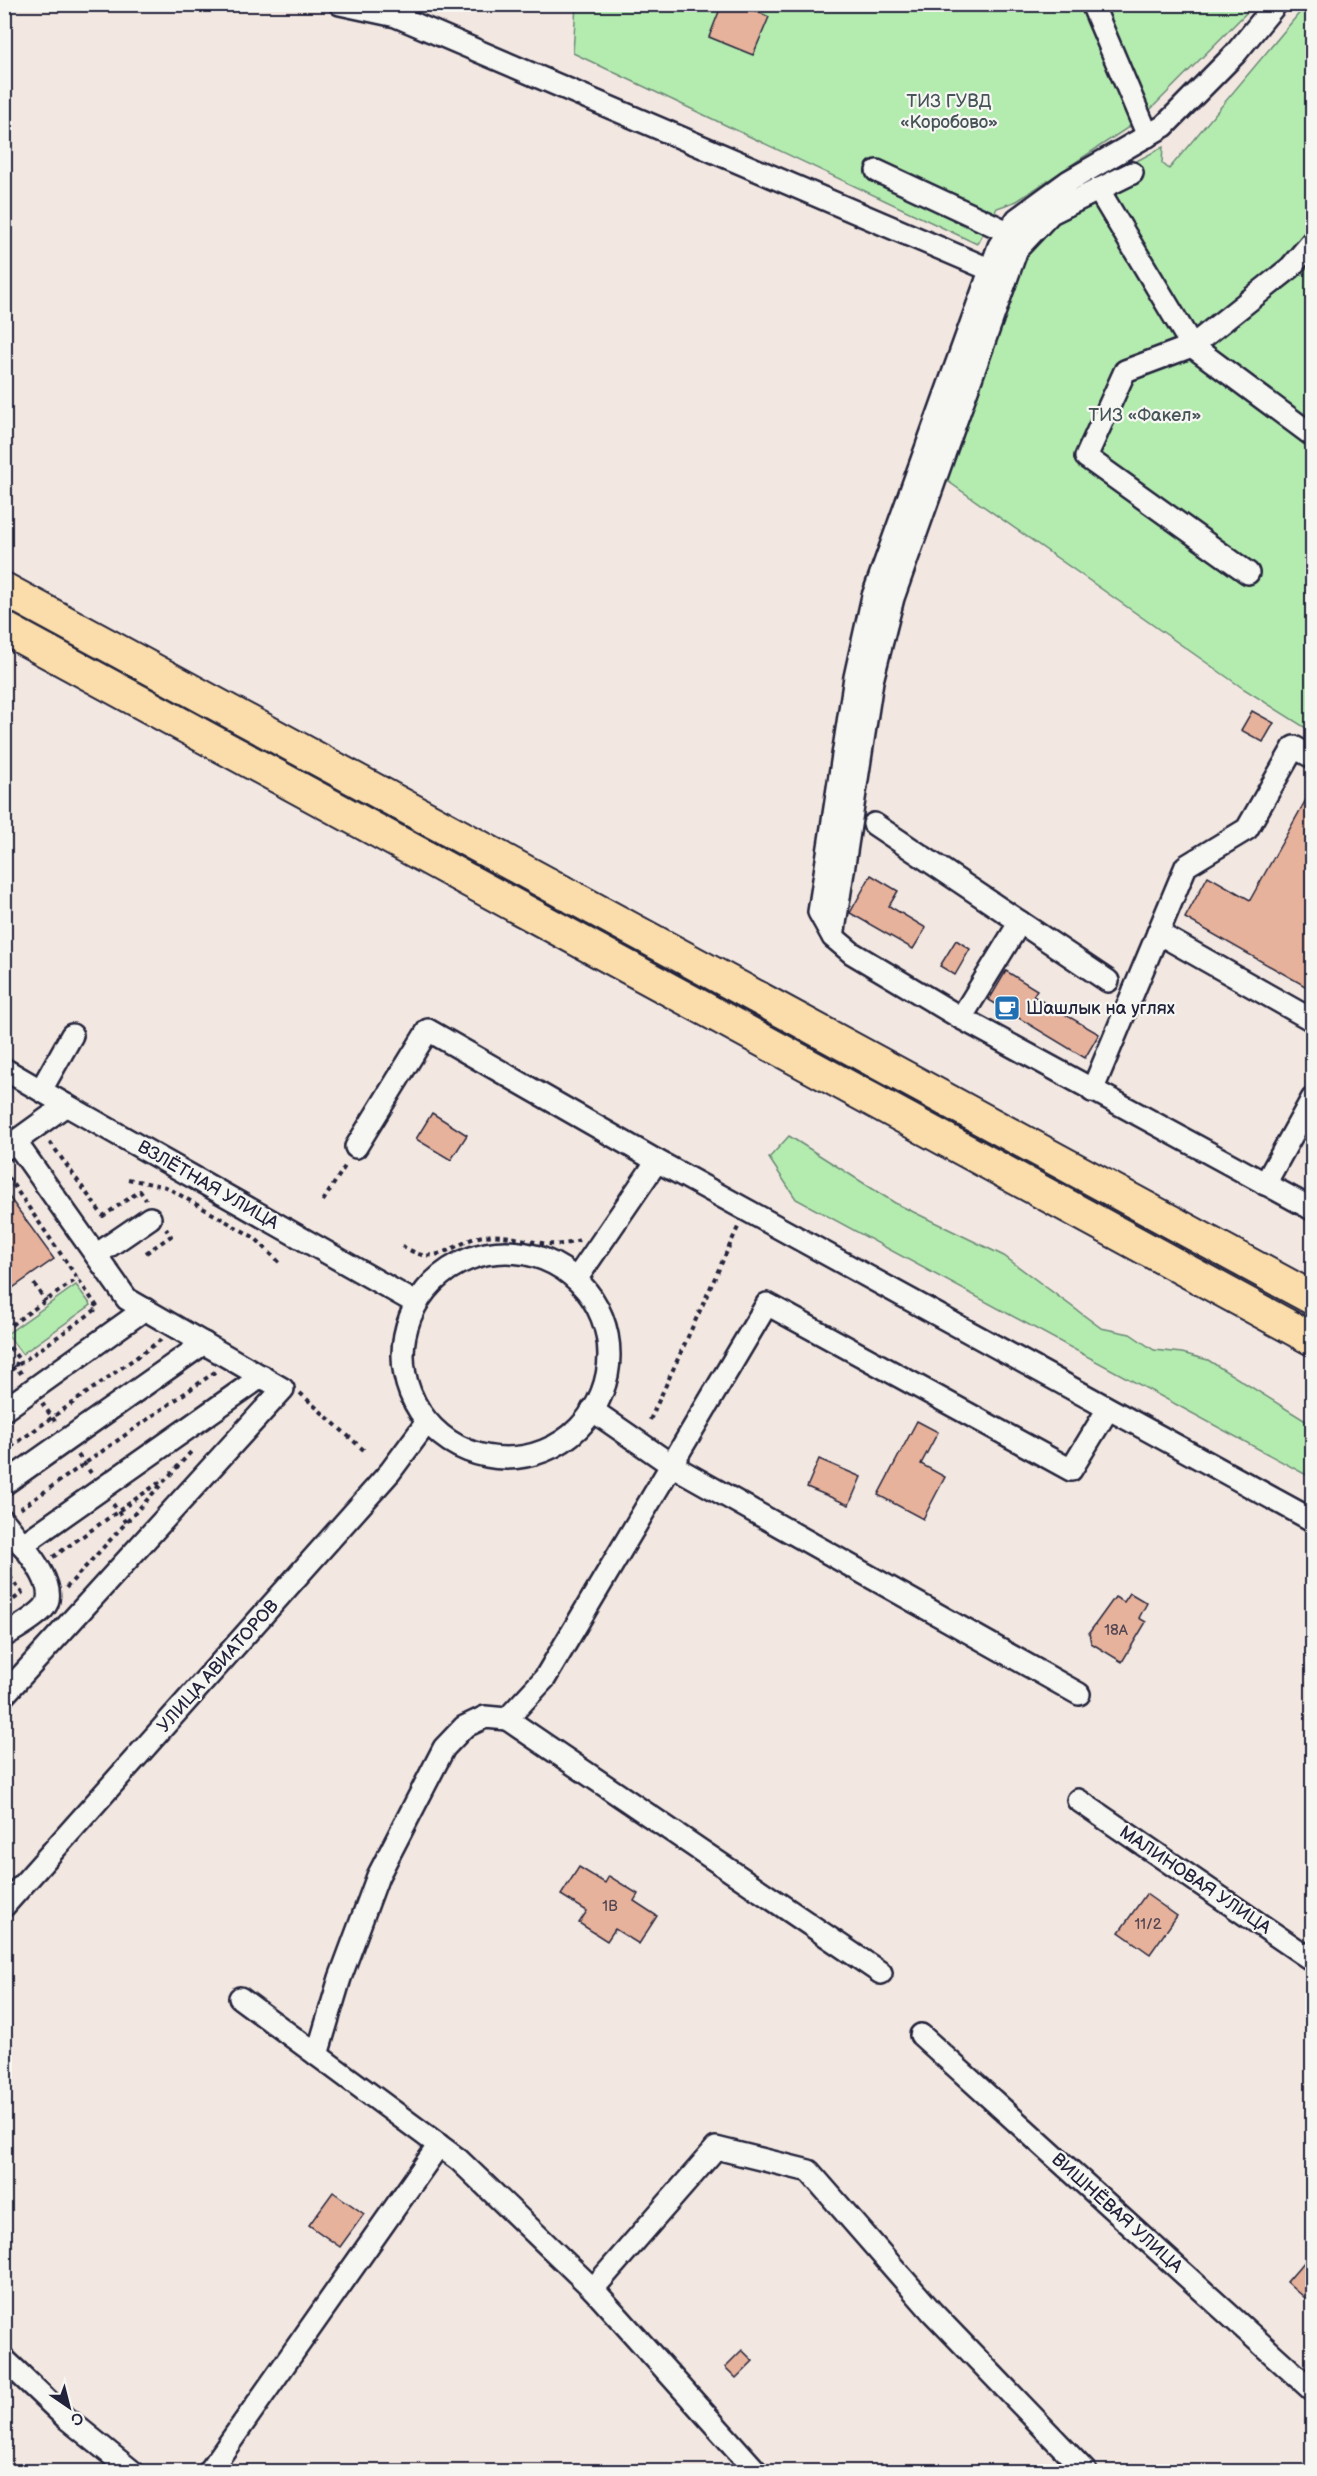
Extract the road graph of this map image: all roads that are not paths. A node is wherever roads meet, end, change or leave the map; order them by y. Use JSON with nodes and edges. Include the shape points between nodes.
{"nodes":[{"id":1,"x":340,"y":4,"type":"edge"},
{"id":2,"x":1092,"y":4,"type":"edge"},
{"id":3,"x":1276,"y":4,"type":"edge"},
{"id":4,"x":409,"y":13,"type":"edge"},
{"id":5,"x":1148,"y":136,"type":"junction"},
{"id":6,"x":877,"y":171,"type":"dead end"},
{"id":7,"x":1132,"y":172,"type":"dead end"},
{"id":8,"x":1098,"y":189,"type":"junction"},
{"id":9,"x":1008,"y":232,"type":"junction"},
{"id":10,"x":1312,"y":242,"type":"edge"},
{"id":11,"x":991,"y":270,"type":"junction"},
{"id":12,"x":1192,"y":346,"type":"junction"},
{"id":13,"x":1312,"y":435,"type":"edge"},
{"id":14,"x":1248,"y":573,"type":"dead end"},
{"id":15,"x":4,"y":588,"type":"edge"},
{"id":16,"x":4,"y":628,"type":"edge"},
{"id":17,"x":1312,"y":758,"type":"edge"},
{"id":18,"x":874,"y":824,"type":"dead end"},
{"id":19,"x":1020,"y":922,"type":"junction"},
{"id":20,"x":1158,"y":933,"type":"junction"},
{"id":21,"x":833,"y":936,"type":"junction"},
{"id":22,"x":1108,"y":981,"type":"dead end"},
{"id":23,"x":961,"y":1018,"type":"junction"},
{"id":24,"x":1312,"y":1020,"type":"edge"},
{"id":25,"x":72,"y":1035,"type":"dead end"},
{"id":26,"x":4,"y":1069,"type":"edge"},
{"id":27,"x":41,"y":1090,"type":"junction"},
{"id":28,"x":1092,"y":1091,"type":"junction"},
{"id":29,"x":1312,"y":1099,"type":"edge"},
{"id":30,"x":66,"y":1105,"type":"junction"},
{"id":31,"x":356,"y":1147,"type":"road end"},
{"id":32,"x":16,"y":1150,"type":"edge"},
{"id":33,"x":657,"y":1161,"type":"junction"},
{"id":34,"x":1265,"y":1184,"type":"junction"},
{"id":35,"x":1312,"y":1209,"type":"edge"},
{"id":36,"x":155,"y":1218,"type":"road end"},
{"id":37,"x":96,"y":1255,"type":"junction"},
{"id":38,"x":578,"y":1278,"type":"junction"},
{"id":39,"x":1312,"y":1298,"type":"edge"},
{"id":40,"x":416,"y":1303,"type":"junction"},
{"id":41,"x":145,"y":1309,"type":"junction"},
{"id":42,"x":1312,"y":1339,"type":"edge"},
{"id":43,"x":204,"y":1343,"type":"junction"},
{"id":44,"x":262,"y":1376,"type":"junction"},
{"id":45,"x":1108,"y":1409,"type":"junction"},
{"id":46,"x":4,"y":1410,"type":"edge"},
{"id":47,"x":592,"y":1410,"type":"junction"},
{"id":48,"x":427,"y":1422,"type":"junction"},
{"id":49,"x":673,"y":1466,"type":"junction"},
{"id":50,"x":4,"y":1484,"type":"edge"},
{"id":51,"x":9,"y":1517,"type":"edge"},
{"id":52,"x":1312,"y":1520,"type":"edge"},
{"id":53,"x":22,"y":1545,"type":"junction"},
{"id":54,"x":4,"y":1636,"type":"edge"},
{"id":55,"x":1079,"y":1694,"type":"dead end"},
{"id":56,"x":4,"y":1695,"type":"edge"},
{"id":57,"x":507,"y":1719,"type":"junction"},
{"id":58,"x":1078,"y":1800,"type":"dead end"},
{"id":59,"x":4,"y":1906,"type":"edge"},
{"id":60,"x":1312,"y":1960,"type":"edge"},
{"id":61,"x":881,"y":1973,"type":"dead end"},
{"id":62,"x":240,"y":1998,"type":"dead end"},
{"id":63,"x":921,"y":2035,"type":"dead end"},
{"id":64,"x":317,"y":2055,"type":"junction"},
{"id":65,"x":439,"y":2145,"type":"junction"},
{"id":66,"x":593,"y":2289,"type":"junction"},
{"id":67,"x":4,"y":2359,"type":"edge"},
{"id":68,"x":1312,"y":2390,"type":"edge"},
{"id":69,"x":133,"y":2472,"type":"edge"},
{"id":70,"x":209,"y":2472,"type":"edge"},
{"id":71,"x":757,"y":2472,"type":"edge"},
{"id":72,"x":1086,"y":2472,"type":"edge"}],
"edges":[{"from":1,"to":4,"type":"street","via":[[396,16]]},
{"from":2,"to":5,"type":"street"},
{"from":3,"to":5,"type":"street","via":[[1182,110]]},
{"from":4,"to":11,"type":"street"},
{"from":5,"to":9,"type":"street","via":[[1069,181],[1017,219]]},
{"from":6,"to":9,"type":"street"},
{"from":7,"to":8,"type":"street"},
{"from":8,"to":12,"type":"street"},
{"from":8,"to":21,"type":"street","via":[[1051,213],[1017,249],[936,475],[893,598],[872,681]]},
{"from":9,"to":11,"type":"street"},
{"from":10,"to":12,"type":"street","via":[[1290,268]]},
{"from":11,"to":21,"type":"street","via":[[873,596],[855,677],[819,912]]},
{"from":12,"to":13,"type":"street"},
{"from":12,"to":14,"type":"street","via":[[1125,371],[1086,457]]},
{"from":15,"to":39,"type":"highway"},
{"from":16,"to":42,"type":"highway"},
{"from":17,"to":20,"type":"street","via":[[1294,747],[1247,830],[1186,866]]},
{"from":18,"to":19,"type":"street"},
{"from":19,"to":22,"type":"street"},
{"from":19,"to":23,"type":"street"},
{"from":20,"to":24,"type":"street"},
{"from":20,"to":28,"type":"street"},
{"from":21,"to":23,"type":"street","via":[[852,953]]},
{"from":23,"to":28,"type":"street"},
{"from":25,"to":27,"type":"street"},
{"from":26,"to":27,"type":"street","name":"ВЗЛЁТНАЯ УЛИЦА"},
{"from":27,"to":30,"type":"street","name":"ВЗЛЁТНАЯ УЛИЦА"},
{"from":28,"to":34,"type":"street"},
{"from":29,"to":34,"type":"street"},
{"from":30,"to":32,"type":"street"},
{"from":30,"to":40,"type":"street","name":"ВЗЛЁТНАЯ УЛИЦА"},
{"from":31,"to":33,"type":"street","via":[[428,1030]]},
{"from":32,"to":37,"type":"street"},
{"from":33,"to":38,"type":"street"},
{"from":33,"to":45,"type":"street"},
{"from":34,"to":35,"type":"street"},
{"from":36,"to":37,"type":"street"},
{"from":37,"to":41,"type":"street","via":[[127,1299]]},
{"from":38,"to":40,"type":"street","via":[[546,1258],[510,1251],[473,1256],[440,1274]]},
{"from":38,"to":47,"type":"street","via":[[602,1312],[611,1354],[603,1395]]},
{"from":40,"to":48,"type":"street","via":[[403,1343],[406,1385]]},
{"from":41,"to":43,"type":"street"},
{"from":41,"to":46,"type":"street"},
{"from":43,"to":44,"type":"street"},
{"from":43,"to":50,"type":"street"},
{"from":44,"to":53,"type":"street"},
{"from":44,"to":56,"type":"street","via":[[283,1389]]},
{"from":45,"to":49,"type":"street","via":[[1071,1470],[767,1304]]},
{"from":45,"to":52,"type":"street"},
{"from":47,"to":48,"type":"street","via":[[578,1430],[543,1452],[501,1459],[460,1448]]},
{"from":47,"to":49,"type":"street"},
{"from":48,"to":59,"type":"street","name":"УЛИЦА АВИАТОРОВ","via":[[390,1472]]},
{"from":49,"to":55,"type":"street"},
{"from":49,"to":57,"type":"street","via":[[545,1678]]},
{"from":51,"to":53,"type":"street"},
{"from":53,"to":54,"type":"street","via":[[50,1593],[45,1608]]},
{"from":57,"to":61,"type":"street"},
{"from":57,"to":64,"type":"street","via":[[486,1717],[464,1727],[444,1748],[378,1876],[340,1978]]},
{"from":58,"to":60,"type":"street","name":"МАЛИНОВАЯ УЛИЦА"},
{"from":62,"to":64,"type":"street"},
{"from":63,"to":68,"type":"street","name":"ВИШНЁВАЯ УЛИЦА"},
{"from":64,"to":65,"type":"street"},
{"from":65,"to":66,"type":"street"},
{"from":65,"to":70,"type":"street"},
{"from":66,"to":71,"type":"street"},
{"from":66,"to":72,"type":"street","via":[[716,2148],[809,2171],[933,2313]]},
{"from":67,"to":69,"type":"street","via":[[65,2417]]}]}
